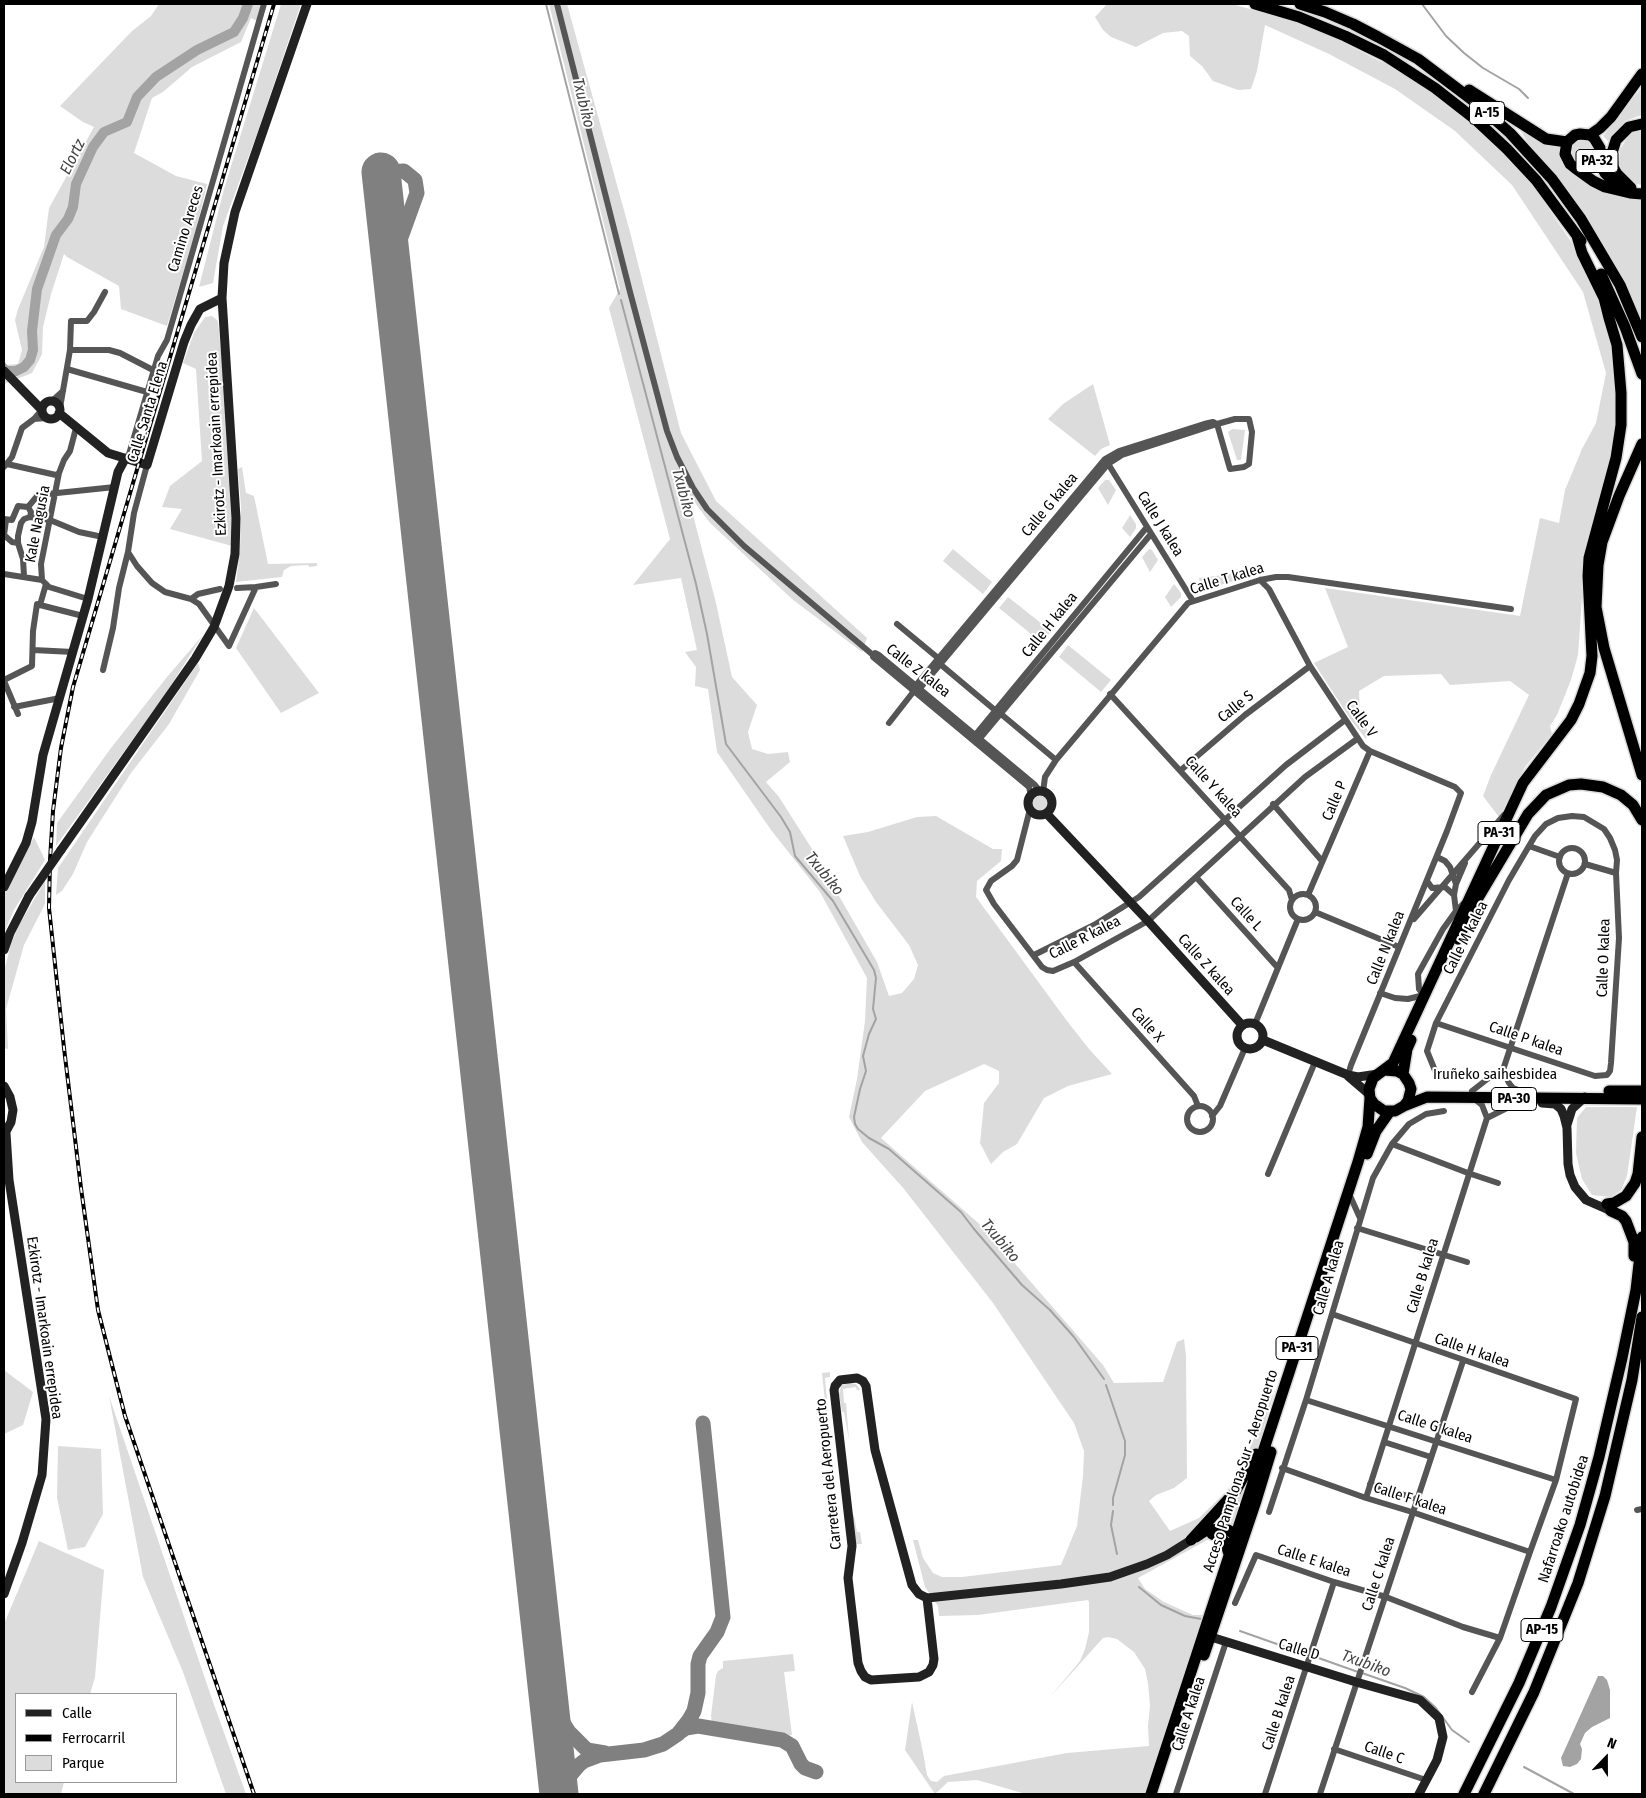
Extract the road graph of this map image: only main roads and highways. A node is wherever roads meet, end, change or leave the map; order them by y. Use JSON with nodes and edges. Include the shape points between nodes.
{"nodes":[{"id":1,"x":1255,"y":4,"type":"edge"},
{"id":2,"x":1300,"y":4,"type":"edge"},
{"id":3,"x":1418,"y":60,"type":"junction"},
{"id":4,"x":1642,"y":74,"type":"edge"},
{"id":5,"x":1642,"y":124,"type":"edge"},
{"id":6,"x":1590,"y":135,"type":"junction"},
{"id":7,"x":1567,"y":142,"type":"junction"},
{"id":8,"x":1598,"y":159,"type":"junction"},
{"id":9,"x":1575,"y":168,"type":"junction"},
{"id":10,"x":1639,"y":191,"type":"edge"},
{"id":11,"x":1577,"y":236,"type":"junction"},
{"id":12,"x":1614,"y":288,"type":"junction"},
{"id":13,"x":1642,"y":337,"type":"edge"},
{"id":14,"x":1642,"y":374,"type":"edge"},
{"id":15,"x":1641,"y":446,"type":"edge"},
{"id":16,"x":1589,"y":594,"type":"junction"},
{"id":17,"x":1642,"y":775,"type":"edge"},
{"id":18,"x":1642,"y":820,"type":"edge"},
{"id":19,"x":1381,"y":1072,"type":"junction"},
{"id":20,"x":1406,"y":1079,"type":"junction"},
{"id":21,"x":1642,"y":1091,"type":"edge"},
{"id":22,"x":1472,"y":1094,"type":"junction"},
{"id":23,"x":1626,"y":1094,"type":"junction"},
{"id":24,"x":1520,"y":1095,"type":"junction"},
{"id":25,"x":1370,"y":1096,"type":"junction"},
{"id":26,"x":1642,"y":1099,"type":"edge"},
{"id":27,"x":1404,"y":1106,"type":"junction"},
{"id":28,"x":1390,"y":1112,"type":"junction"},
{"id":29,"x":1642,"y":1137,"type":"edge"},
{"id":30,"x":1642,"y":1237,"type":"edge"},
{"id":31,"x":1632,"y":1305,"type":"junction"},
{"id":32,"x":1642,"y":1317,"type":"edge"},
{"id":33,"x":1642,"y":1357,"type":"edge"},
{"id":34,"x":1284,"y":1388,"type":"junction"},
{"id":35,"x":1256,"y":1502,"type":"junction"},
{"id":36,"x":1212,"y":1534,"type":"junction"},
{"id":37,"x":1236,"y":1535,"type":"junction"},
{"id":38,"x":1196,"y":1538,"type":"junction"},
{"id":39,"x":1233,"y":1559,"type":"junction"},
{"id":40,"x":1578,"y":1583,"type":"junction"},
{"id":41,"x":1151,"y":1794,"type":"edge"},
{"id":42,"x":1157,"y":1794,"type":"edge"},
{"id":43,"x":1464,"y":1794,"type":"edge"},
{"id":44,"x":1484,"y":1794,"type":"edge"}],
"edges":[{"from":1,"to":11,"type":"highway","number":"A-15","via":[[1345,36],[1435,88],[1507,149],[1536,180]]},
{"from":2,"to":3,"type":"highway","number":"A-15","via":[[1353,24]]},
{"from":3,"to":7,"type":"highway","via":[[1438,69],[1541,136]]},
{"from":3,"to":12,"type":"highway","number":"A-15","via":[[1475,102],[1510,133],[1552,179],[1581,219]]},
{"from":4,"to":6,"type":"highway","via":[[1611,117]]},
{"from":5,"to":10,"type":"highway","via":[[1625,131],[1616,140],[1612,153],[1617,174]]},
{"from":6,"to":7,"type":"highway","number":"PA-32","via":[[1580,134]]},
{"from":6,"to":8,"type":"highway","number":"PA-32","via":[[1600,148]]},
{"from":7,"to":9,"type":"highway","number":"PA-32","via":[[1567,159]]},
{"from":8,"to":9,"type":"highway","number":"PA-32","via":[[1589,168]]},
{"from":8,"to":10,"type":"highway","number":"PA-32","via":[[1612,180]]},
{"from":9,"to":10,"type":"highway","number":"PA-32","via":[[1605,187],[1630,193]]},
{"from":11,"to":12,"type":"highway","number":"A-15"},
{"from":11,"to":16,"type":"highway","via":[[1604,298],[1616,345],[1621,393],[1616,458],[1590,558]]},
{"from":12,"to":13,"type":"highway","number":"A-15"},
{"from":12,"to":14,"type":"highway","number":"A-15"},
{"from":15,"to":16,"type":"highway","number":"PA-31","via":[[1627,466],[1602,526],[1592,564]]},
{"from":15,"to":17,"type":"highway","via":[[1602,542],[1596,607],[1604,648]]},
{"from":16,"to":19,"type":"highway","number":"PA-31","via":[[1592,656],[1586,688],[1571,720],[1523,783],[1393,1063]]},
{"from":18,"to":20,"type":"highway","via":[[1633,804],[1620,795],[1593,785],[1569,785],[1546,795],[1536,804],[1475,903],[1425,1006],[1407,1048]]},
{"from":19,"to":20,"type":"highway","via":[[1397,1071]]},
{"from":19,"to":25,"type":"highway","number":"PA-31","via":[[1373,1078]]},
{"from":20,"to":22,"type":"highway","name":"Iruñeko saihesbidea","number":"PA-30","via":[[1431,1092]]},
{"from":20,"to":27,"type":"highway","via":[[1410,1095]]},
{"from":21,"to":23,"type":"highway","name":"Iruñeko saihesbidea","number":"PA-30"},
{"from":22,"to":24,"type":"highway","name":"Iruñeko saihesbidea","number":"PA-30"},
{"from":22,"to":27,"type":"highway","name":"Iruñeko saihesbidea","number":"PA-30","via":[[1426,1097]]},
{"from":23,"to":24,"type":"highway","name":"Iruñeko saihesbidea","number":"PA-30"},
{"from":23,"to":24,"type":"highway","name":"Iruñeko saihesbidea","number":"PA-30","via":[[1585,1097]]},
{"from":23,"to":26,"type":"highway","name":"Iruñeko saihesbidea","number":"PA-30"},
{"from":25,"to":28,"type":"highway","via":[[1378,1108]]},
{"from":25,"to":34,"type":"highway","name":"Acceso Pamplona Sur - Aeropuerto","number":"PA-31","via":[[1368,1127],[1358,1162]]},
{"from":27,"to":28,"type":"highway"},
{"from":28,"to":35,"type":"highway","name":"Acceso Pamplona Sur - Aeropuerto","number":"PA-31","via":[[1376,1131],[1351,1198]]},
{"from":29,"to":31,"type":"highway","via":[[1635,1183],[1612,1209],[1626,1221],[1634,1242],[1630,1288]]},
{"from":30,"to":31,"type":"highway","name":"Nafarroako autobidea","number":"AP-15"},
{"from":31,"to":43,"type":"highway","name":"Nafarroako autobidea","number":"AP-15","via":[[1611,1412],[1580,1525],[1519,1683]]},
{"from":32,"to":40,"type":"highway","name":"Nafarroako autobidea","number":"AP-15","via":[[1632,1380],[1606,1496]]},
{"from":33,"to":40,"type":"highway","via":[[1632,1414],[1610,1502],[1593,1555]]},
{"from":34,"to":37,"type":"highway","name":"Acceso Pamplona Sur - Aeropuerto","number":"PA-31"},
{"from":34,"to":38,"type":"highway","via":[[1273,1405],[1257,1451],[1240,1484]]},
{"from":35,"to":37,"type":"highway"},
{"from":35,"to":39,"type":"highway","name":"Acceso Pamplona Sur - Aeropuerto","number":"PA-31"},
{"from":36,"to":37,"type":"highway"},
{"from":36,"to":38,"type":"highway"},
{"from":36,"to":39,"type":"highway","via":[[1225,1542]]},
{"from":37,"to":38,"type":"highway","via":[[1219,1529],[1205,1531]]},
{"from":37,"to":39,"type":"highway","via":[[1238,1542]]},
{"from":39,"to":41,"type":"highway","name":"Acceso Pamplona Sur - Aeropuerto","number":"PA-31"},
{"from":39,"to":42,"type":"highway","name":"Acceso Pamplona Sur - Aeropuerto","number":"PA-31"},
{"from":40,"to":44,"type":"highway","name":"Nafarroako autobidea","number":"AP-15","via":[[1534,1692]]}]}
